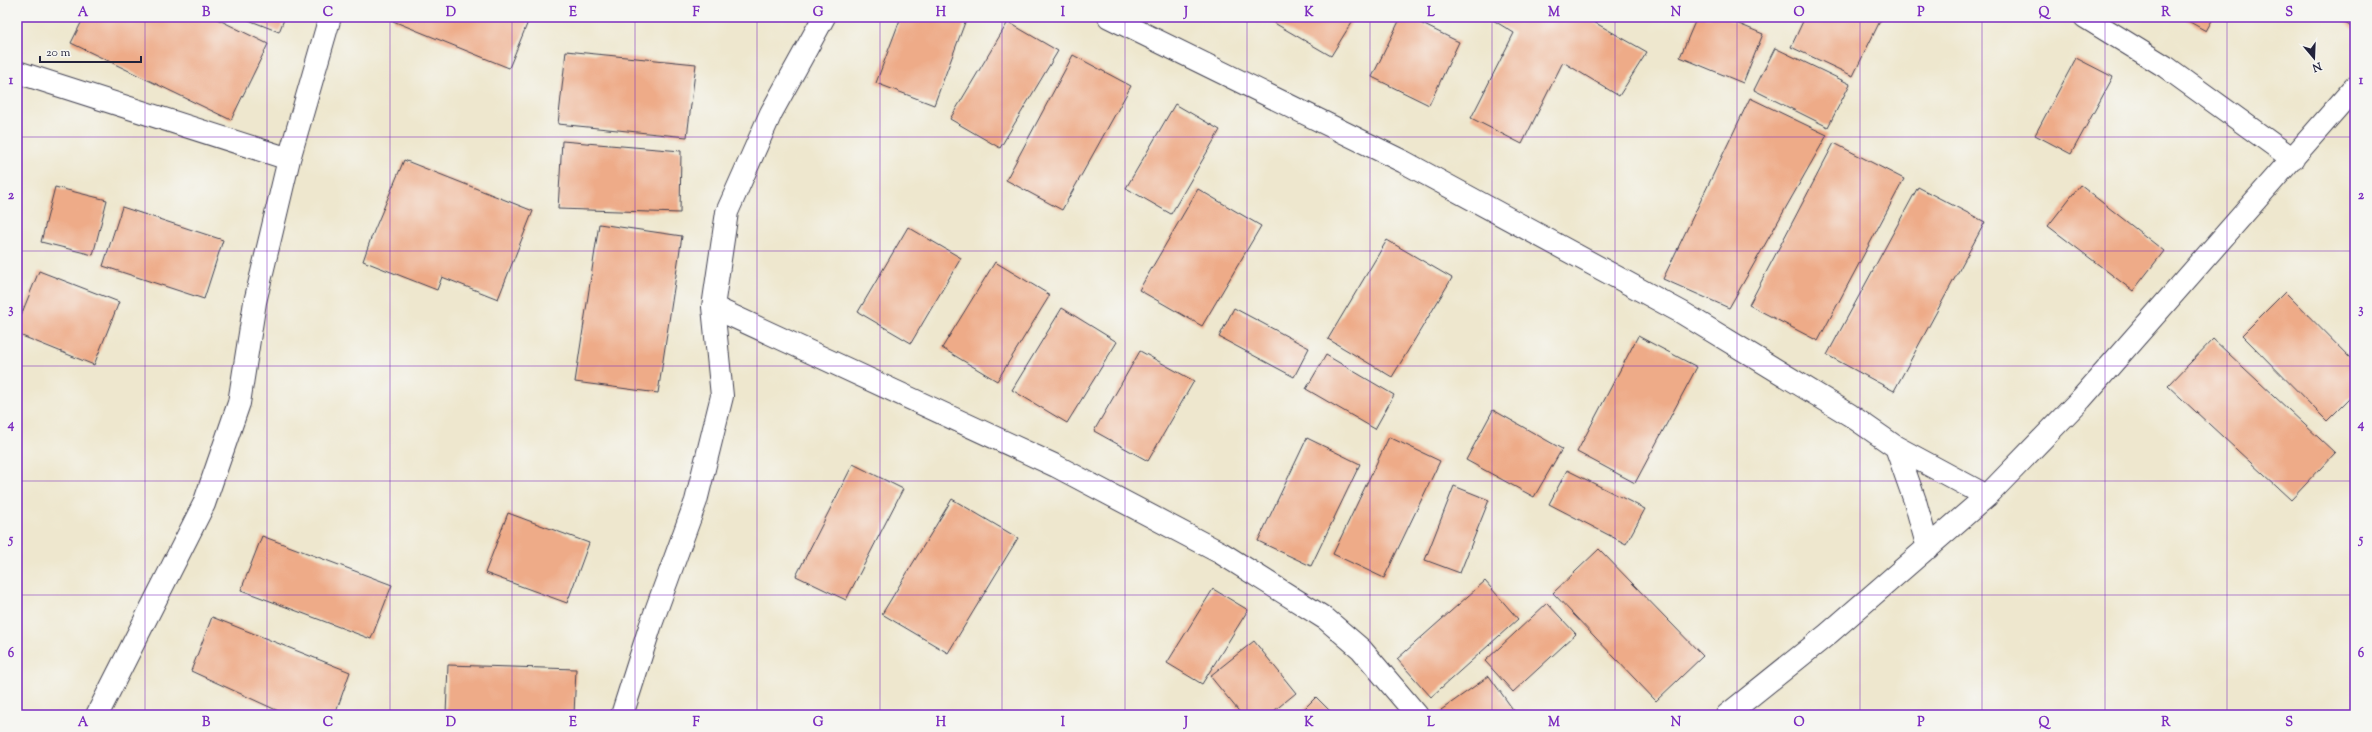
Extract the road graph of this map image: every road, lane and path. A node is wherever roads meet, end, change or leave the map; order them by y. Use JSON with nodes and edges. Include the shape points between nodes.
{"nodes":[{"id":1,"x":330,"y":17,"type":"edge"},
{"id":2,"x":824,"y":17,"type":"edge"},
{"id":3,"x":1109,"y":17,"type":"edge"},
{"id":4,"x":2085,"y":17,"type":"edge"},
{"id":5,"x":17,"y":72,"type":"edge"},
{"id":6,"x":2355,"y":87,"type":"edge"},
{"id":7,"x":289,"y":159,"type":"junction"},
{"id":8,"x":2292,"y":159,"type":"junction"},
{"id":9,"x":713,"y":307,"type":"junction"},
{"id":10,"x":1896,"y":447,"type":"junction"},
{"id":11,"x":1987,"y":496,"type":"junction"},
{"id":12,"x":1928,"y":548,"type":"junction"},
{"id":13,"x":97,"y":715,"type":"edge"},
{"id":14,"x":622,"y":715,"type":"edge"},
{"id":15,"x":1417,"y":715,"type":"edge"},
{"id":16,"x":1727,"y":715,"type":"edge"}],
"edges":[{"from":1,"to":7,"type":"street"},
{"from":2,"to":9,"type":"street","via":[[771,113],[727,212]]},
{"from":3,"to":10,"type":"street","via":[[1404,162],[1675,309],[1850,415]]},
{"from":4,"to":8,"type":"street","via":[[2166,67]]},
{"from":5,"to":7,"type":"street"},
{"from":6,"to":8,"type":"street"},
{"from":7,"to":13,"type":"street","via":[[256,302],[239,403],[204,504]]},
{"from":8,"to":11,"type":"street","via":[[2080,399]]},
{"from":9,"to":14,"type":"street","via":[[722,396],[696,501],[650,627]]},
{"from":9,"to":15,"type":"street","via":[[1056,466],[1221,553],[1326,619],[1361,649]]},
{"from":10,"to":11,"type":"street"},
{"from":10,"to":12,"type":"street","via":[[1915,500]]},
{"from":11,"to":12,"type":"street"},
{"from":12,"to":16,"type":"street","via":[[1828,634]]}]}
